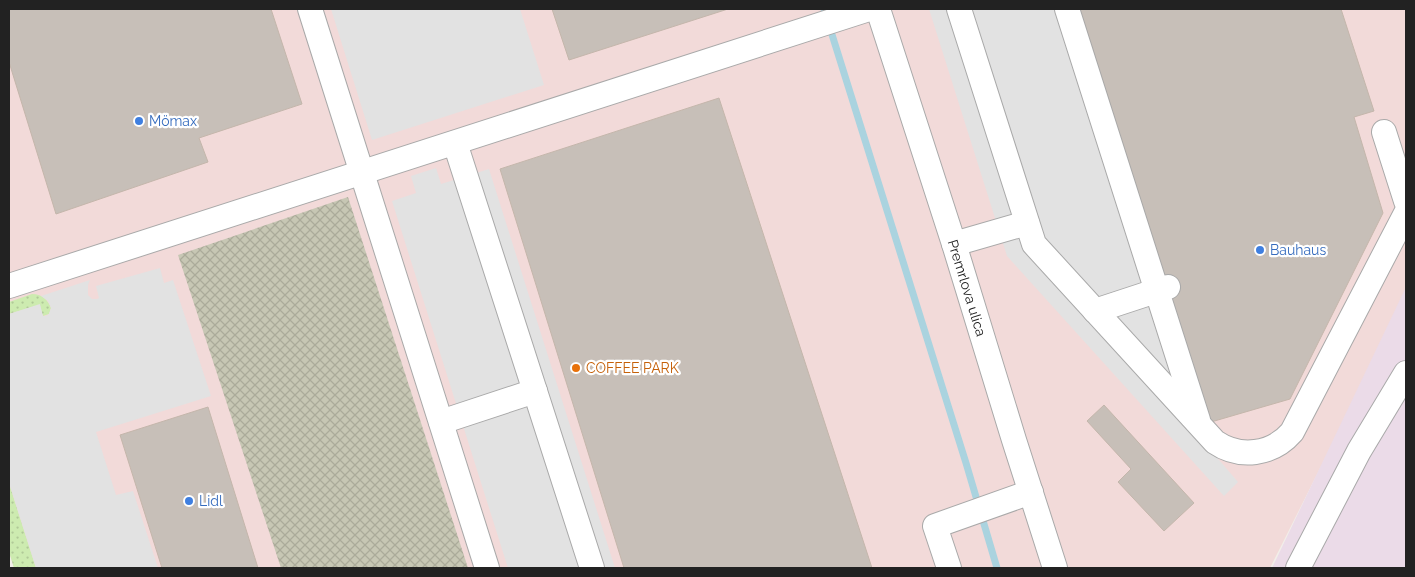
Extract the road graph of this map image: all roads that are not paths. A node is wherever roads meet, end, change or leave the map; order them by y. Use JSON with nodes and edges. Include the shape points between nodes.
{"nodes":[{"id":1,"x":310,"y":9,"type":"edge"},
{"id":2,"x":869,"y":9,"type":"edge"},
{"id":3,"x":878,"y":9,"type":"edge"},
{"id":4,"x":959,"y":9,"type":"edge"},
{"id":5,"x":1067,"y":9,"type":"edge"},
{"id":6,"x":1384,"y":132,"type":"dead end"},
{"id":7,"x":455,"y":143,"type":"junction"},
{"id":8,"x":362,"y":172,"type":"junction"},
{"id":9,"x":1406,"y":201,"type":"edge"},
{"id":10,"x":1406,"y":213,"type":"edge"},
{"id":11,"x":1027,"y":223,"type":"junction"},
{"id":12,"x":954,"y":244,"type":"junction"},
{"id":13,"x":9,"y":286,"type":"edge"},
{"id":14,"x":1163,"y":289,"type":"junction"},
{"id":15,"x":1095,"y":310,"type":"junction"},
{"id":16,"x":1406,"y":373,"type":"edge"},
{"id":17,"x":535,"y":391,"type":"junction"},
{"id":18,"x":441,"y":422,"type":"junction"},
{"id":19,"x":1200,"y":427,"type":"junction"},
{"id":20,"x":1031,"y":492,"type":"junction"},
{"id":21,"x":487,"y":568,"type":"edge"},
{"id":22,"x":592,"y":568,"type":"edge"},
{"id":23,"x":949,"y":568,"type":"edge"},
{"id":24,"x":1055,"y":568,"type":"edge"},
{"id":25,"x":1298,"y":568,"type":"edge"}],
"edges":[{"from":1,"to":8,"type":"street"},
{"from":2,"to":7,"type":"street"},
{"from":3,"to":12,"type":"street","name":"Premrlova ulica"},
{"from":4,"to":11,"type":"street"},
{"from":5,"to":14,"type":"street"},
{"from":6,"to":9,"type":"street"},
{"from":7,"to":8,"type":"street"},
{"from":7,"to":17,"type":"street"},
{"from":8,"to":13,"type":"street"},
{"from":8,"to":18,"type":"street"},
{"from":10,"to":19,"type":"street","via":[[1285,440],[1262,451],[1238,452],[1225,449]]},
{"from":11,"to":12,"type":"street"},
{"from":11,"to":15,"type":"street","via":[[1034,244]]},
{"from":12,"to":20,"type":"street","name":"Premrlova ulica"},
{"from":14,"to":15,"type":"street"},
{"from":14,"to":19,"type":"street"},
{"from":15,"to":19,"type":"street"},
{"from":16,"to":25,"type":"street","via":[[1359,451]]},
{"from":17,"to":18,"type":"street"},
{"from":17,"to":22,"type":"street"},
{"from":18,"to":21,"type":"street"},
{"from":20,"to":23,"type":"street","via":[[936,526]]},
{"from":20,"to":24,"type":"street","name":"Premrlova ulica"}]}
